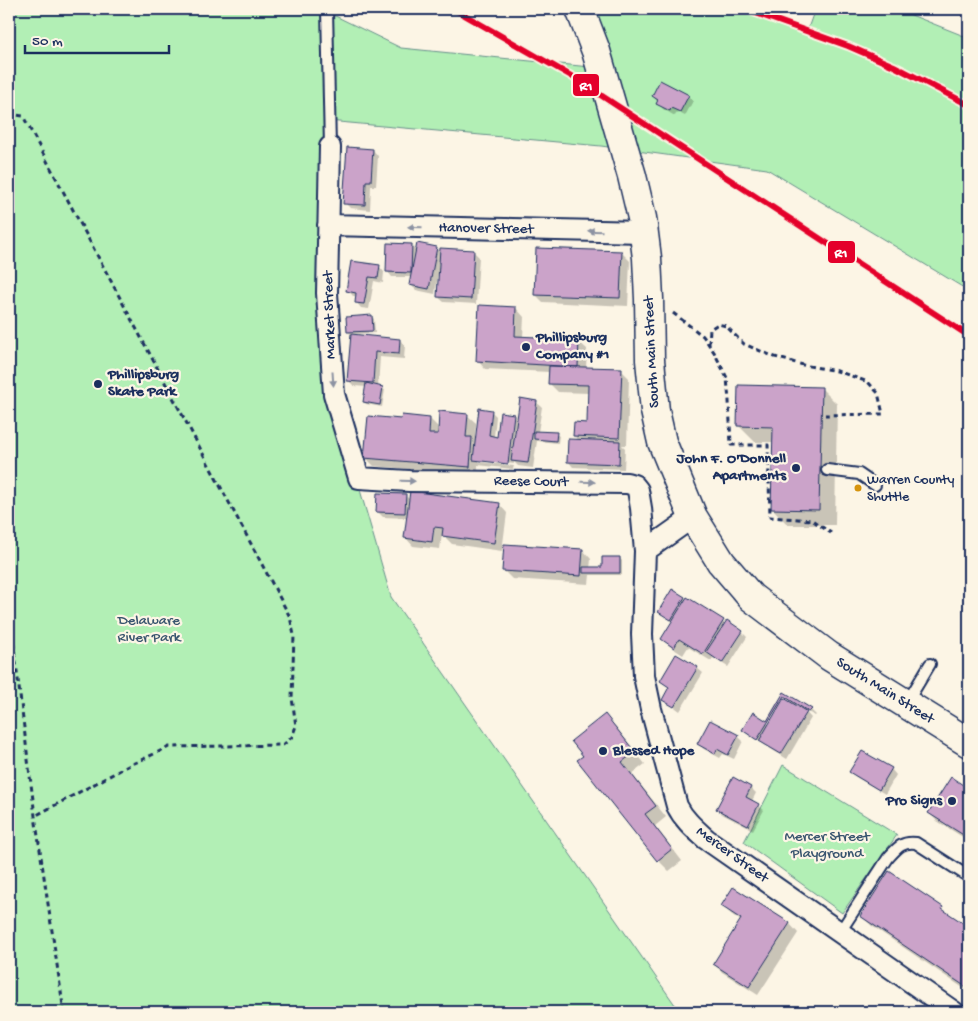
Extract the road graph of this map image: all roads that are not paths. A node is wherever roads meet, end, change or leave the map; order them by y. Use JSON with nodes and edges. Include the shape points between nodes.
{"nodes":[{"id":1,"x":327,"y":9,"type":"edge"},
{"id":2,"x":580,"y":9,"type":"edge"},
{"id":3,"x":330,"y":147,"type":"joint"},
{"id":4,"x":328,"y":225,"type":"junction"},
{"id":5,"x":644,"y":232,"type":"junction"},
{"id":6,"x":827,"y":470,"type":"dead end"},
{"id":7,"x":359,"y":478,"type":"joint"},
{"id":8,"x":875,"y":485,"type":"dead end"},
{"id":9,"x":693,"y":517,"type":"junction"},
{"id":10,"x":645,"y":551,"type":"junction"},
{"id":11,"x":930,"y":664,"type":"dead end"},
{"id":12,"x":906,"y":705,"type":"junction"},
{"id":13,"x":969,"y":743,"type":"edge"},
{"id":14,"x":969,"y":877,"type":"edge"},
{"id":15,"x":840,"y":932,"type":"junction"},
{"id":16,"x":954,"y":1012,"type":"edge"}],
"edges":[{"from":1,"to":3,"type":"lane"},
{"from":2,"to":5,"type":"main road","name":"South Main Street","via":[[596,51],[632,176]]},
{"from":3,"to":4,"type":"street","name":"Market Street"},
{"from":5,"to":4,"type":"street","name":"Hanover Street","one_way":true},
{"from":4,"to":7,"type":"street","name":"Market Street","one_way":true,"via":[[327,294],[334,394]]},
{"from":5,"to":9,"type":"main road","name":"South Main Street","via":[[655,411],[662,442]]},
{"from":6,"to":8,"type":"lane","via":[[859,474]]},
{"from":7,"to":10,"type":"street","name":"Reese Court","one_way":true,"via":[[627,483],[638,490]]},
{"from":9,"to":10,"type":"street"},
{"from":9,"to":12,"type":"main road","name":"South Main Street","via":[[721,562],[751,597],[829,656]]},
{"from":10,"to":15,"type":"street","name":"Mercer Street","via":[[644,676],[681,814],[706,839]]},
{"from":11,"to":12,"type":"lane"},
{"from":12,"to":13,"type":"main road","name":"South Main Street"},
{"from":14,"to":15,"type":"lane","via":[[916,843],[908,842],[888,858]]},
{"from":15,"to":16,"type":"street","name":"Mercer Street"}]}
